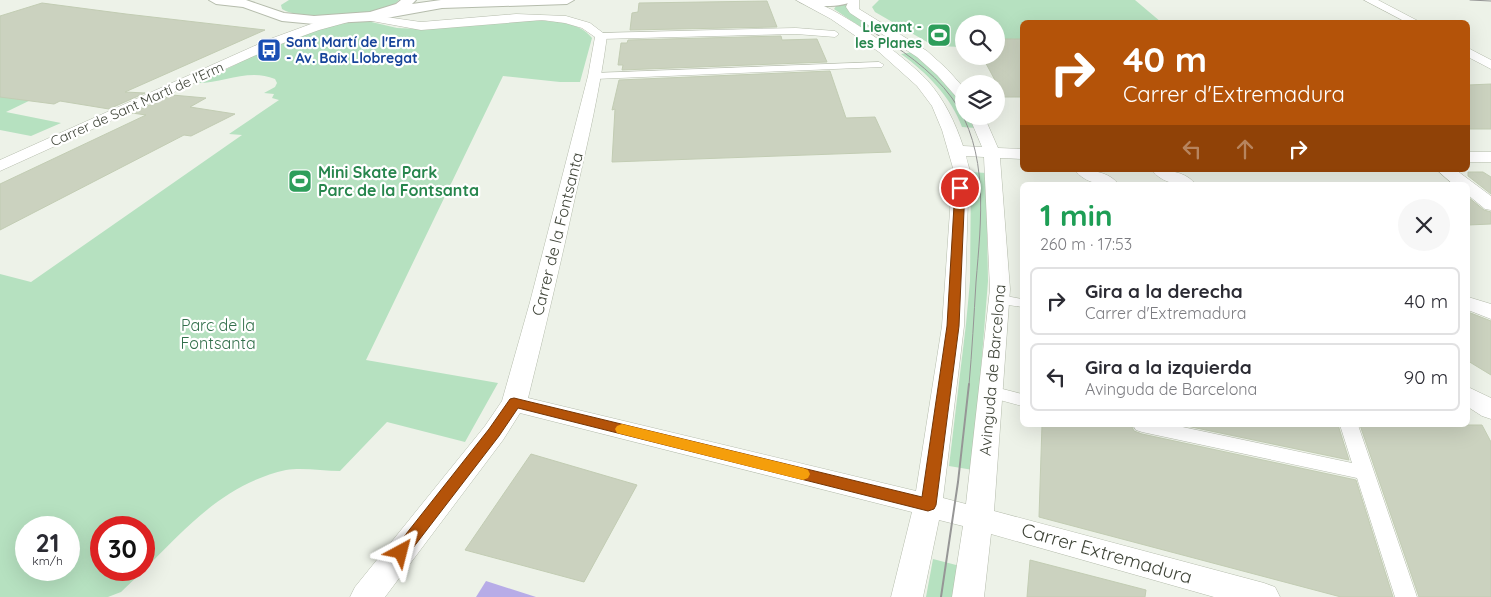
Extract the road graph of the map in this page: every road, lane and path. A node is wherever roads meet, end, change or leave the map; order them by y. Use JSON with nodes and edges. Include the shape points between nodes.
{"nodes":[{"id":1,"x":216,"y":0,"type":"edge"},
{"id":2,"x":410,"y":0,"type":"edge"},
{"id":3,"x":423,"y":0,"type":"edge"},
{"id":4,"x":567,"y":0,"type":"edge"},
{"id":5,"x":801,"y":0,"type":"edge"},
{"id":6,"x":805,"y":0,"type":"edge"},
{"id":7,"x":848,"y":0,"type":"edge"},
{"id":8,"x":1369,"y":0,"type":"edge"},
{"id":9,"x":442,"y":4,"type":"junction"},
{"id":10,"x":274,"y":10,"type":"junction"},
{"id":11,"x":390,"y":15,"type":"junction"},
{"id":12,"x":836,"y":16,"type":"junction"},
{"id":13,"x":348,"y":19,"type":"junction"},
{"id":14,"x":1410,"y":20,"type":"edge"},
{"id":15,"x":835,"y":34,"type":"dead end"},
{"id":16,"x":601,"y":36,"type":"junction"},
{"id":17,"x":274,"y":42,"type":"junction"},
{"id":18,"x":1470,"y":53,"type":"edge"},
{"id":19,"x":879,"y":65,"type":"dead end"},
{"id":20,"x":1491,"y":65,"type":"edge"},
{"id":21,"x":595,"y":76,"type":"junction"},
{"id":22,"x":955,"y":87,"type":"edge"},
{"id":23,"x":980,"y":125,"type":"edge"},
{"id":24,"x":1470,"y":145,"type":"edge"},
{"id":25,"x":1491,"y":145,"type":"edge"},
{"id":26,"x":956,"y":151,"type":"junction"},
{"id":27,"x":992,"y":153,"type":"junction"},
{"id":28,"x":1020,"y":154,"type":"edge"},
{"id":29,"x":1470,"y":157,"type":"edge"},
{"id":30,"x":1491,"y":157,"type":"edge"},
{"id":31,"x":0,"y":166,"type":"edge"},
{"id":32,"x":1087,"y":172,"type":"edge"},
{"id":33,"x":1164,"y":172,"type":"edge"},
{"id":34,"x":1448,"y":172,"type":"edge"},
{"id":35,"x":1105,"y":182,"type":"edge"},
{"id":36,"x":1182,"y":182,"type":"edge"},
{"id":37,"x":1461,"y":182,"type":"edge"},
{"id":38,"x":1470,"y":189,"type":"edge"},
{"id":39,"x":1491,"y":205,"type":"edge"},
{"id":40,"x":1000,"y":300,"type":"junction"},
{"id":41,"x":1020,"y":303,"type":"edge"},
{"id":42,"x":1470,"y":304,"type":"edge"},
{"id":43,"x":1491,"y":312,"type":"edge"},
{"id":44,"x":991,"y":392,"type":"junction"},
{"id":45,"x":1470,"y":397,"type":"edge"},
{"id":46,"x":1020,"y":399,"type":"edge"},
{"id":47,"x":514,"y":403,"type":"junction"},
{"id":48,"x":1490,"y":410,"type":"edge"},
{"id":49,"x":1151,"y":427,"type":"edge"},
{"id":50,"x":1350,"y":427,"type":"edge"},
{"id":51,"x":1366,"y":473,"type":"junction"},
{"id":52,"x":928,"y":505,"type":"junction"},
{"id":53,"x":979,"y":518,"type":"junction"},
{"id":54,"x":366,"y":597,"type":"edge"},
{"id":55,"x":907,"y":597,"type":"edge"},
{"id":56,"x":968,"y":597,"type":"edge"},
{"id":57,"x":1264,"y":597,"type":"edge"},
{"id":58,"x":1406,"y":597,"type":"edge"}],
"edges":[{"from":1,"to":10,"type":"street"},
{"from":2,"to":11,"type":"street"},
{"from":3,"to":9,"type":"street"},
{"from":4,"to":9,"type":"street"},
{"from":5,"to":12,"type":"street"},
{"from":6,"to":7,"type":"street"},
{"from":7,"to":12,"type":"street","via":[[830,7]]},
{"from":7,"to":22,"type":"street","via":[[854,11],[922,54]]},
{"from":8,"to":14,"type":"street"},
{"from":9,"to":11,"type":"street"},
{"from":10,"to":13,"type":"street","via":[[308,20]]},
{"from":10,"to":17,"type":"street","via":[[286,27]]},
{"from":11,"to":13,"type":"street"},
{"from":11,"to":16,"type":"street","via":[[401,24],[422,26],[497,18],[548,17],[587,25]]},
{"from":12,"to":26,"type":"street","via":[[883,48],[922,83],[939,106]]},
{"from":13,"to":17,"type":"street","name":"Carrer de Sant Martí de l'Erm"},
{"from":15,"to":16,"type":"street","via":[[796,31]]},
{"from":16,"to":21,"type":"street","name":"Carrer de la Fontsanta"},
{"from":17,"to":31,"type":"street","name":"Carrer de Sant Martí de l'Erm"},
{"from":18,"to":20,"type":"street"},
{"from":19,"to":21,"type":"street"},
{"from":21,"to":47,"type":"street","name":"Carrer de la Fontsanta"},
{"from":23,"to":27,"type":"street","name":"Avinguda de Barcelona"},
{"from":24,"to":25,"type":"street"},
{"from":26,"to":27,"type":"street"},
{"from":26,"to":52,"type":"street","via":[[961,168],[953,326]]},
{"from":27,"to":28,"type":"street"},
{"from":27,"to":40,"type":"street","name":"Avinguda de Barcelona"},
{"from":29,"to":30,"type":"street"},
{"from":32,"to":35,"type":"street"},
{"from":33,"to":36,"type":"street"},
{"from":34,"to":37,"type":"street"},
{"from":38,"to":39,"type":"street"},
{"from":40,"to":41,"type":"street"},
{"from":40,"to":44,"type":"street","name":"Avinguda de Barcelona"},
{"from":42,"to":43,"type":"street"},
{"from":44,"to":46,"type":"street"},
{"from":44,"to":53,"type":"street","name":"Avinguda de Barcelona"},
{"from":45,"to":48,"type":"street"},
{"from":47,"to":52,"type":"street","name":"Carrer Extremadura"},
{"from":47,"to":54,"type":"street","name":"Carrer de la Fontsanta"},
{"from":49,"to":51,"type":"street"},
{"from":50,"to":51,"type":"street"},
{"from":51,"to":58,"type":"street"},
{"from":52,"to":53,"type":"street","name":"Carrer Extremadura"},
{"from":52,"to":55,"type":"street"},
{"from":53,"to":56,"type":"street","name":"Avinguda de Barcelona"},
{"from":53,"to":57,"type":"street","name":"Carrer Extremadura"}]}
